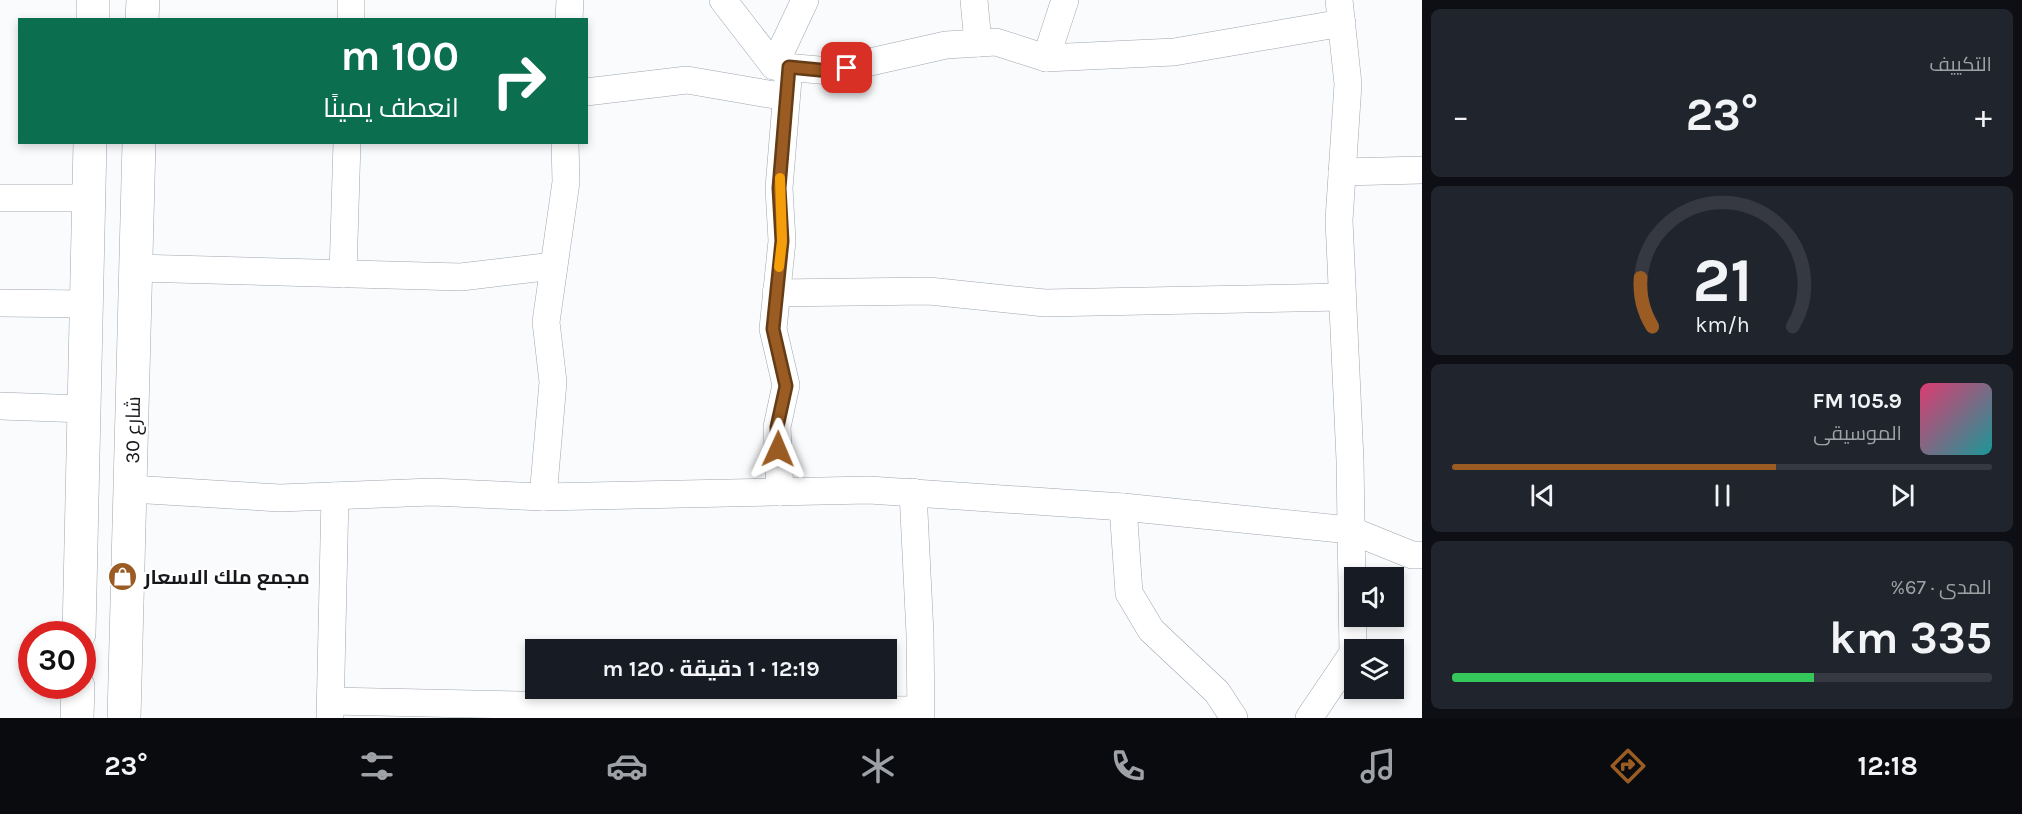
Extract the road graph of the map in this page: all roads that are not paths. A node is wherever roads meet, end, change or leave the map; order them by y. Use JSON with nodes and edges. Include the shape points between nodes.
{"nodes":[{"id":1,"x":93,"y":0,"type":"edge"},
{"id":2,"x":142,"y":0,"type":"edge"},
{"id":3,"x":351,"y":0,"type":"edge"},
{"id":4,"x":570,"y":0,"type":"edge"},
{"id":5,"x":723,"y":0,"type":"edge"},
{"id":6,"x":805,"y":0,"type":"edge"},
{"id":7,"x":974,"y":0,"type":"edge"},
{"id":8,"x":1065,"y":0,"type":"edge"},
{"id":9,"x":1341,"y":11,"type":"edge"},
{"id":10,"x":93,"y":18,"type":"edge"},
{"id":11,"x":142,"y":18,"type":"edge"},
{"id":12,"x":351,"y":18,"type":"edge"},
{"id":13,"x":569,"y":18,"type":"edge"},
{"id":14,"x":978,"y":43,"type":"junction"},
{"id":15,"x":1046,"y":58,"type":"junction"},
{"id":16,"x":782,"y":66,"type":"junction"},
{"id":17,"x":588,"y":92,"type":"edge"},
{"id":18,"x":786,"y":97,"type":"junction"},
{"id":19,"x":90,"y":144,"type":"edge"},
{"id":20,"x":139,"y":144,"type":"edge"},
{"id":21,"x":347,"y":144,"type":"edge"},
{"id":22,"x":564,"y":144,"type":"edge"},
{"id":23,"x":1422,"y":170,"type":"edge"},
{"id":24,"x":1342,"y":172,"type":"junction"},
{"id":25,"x":0,"y":198,"type":"edge"},
{"id":26,"x":89,"y":198,"type":"junction"},
{"id":27,"x":553,"y":266,"type":"junction"},
{"id":28,"x":136,"y":268,"type":"junction"},
{"id":29,"x":343,"y":274,"type":"junction"},
{"id":30,"x":776,"y":292,"type":"junction"},
{"id":31,"x":1342,"y":297,"type":"junction"},
{"id":32,"x":0,"y":303,"type":"edge"},
{"id":33,"x":87,"y":304,"type":"junction"},
{"id":34,"x":0,"y":406,"type":"edge"},
{"id":35,"x":84,"y":409,"type":"junction"},
{"id":36,"x":131,"y":489,"type":"junction"},
{"id":37,"x":780,"y":492,"type":"junction"},
{"id":38,"x":913,"y":492,"type":"junction"},
{"id":39,"x":335,"y":496,"type":"junction"},
{"id":40,"x":543,"y":497,"type":"junction"},
{"id":41,"x":1124,"y":507,"type":"junction"},
{"id":42,"x":1350,"y":530,"type":"junction"},
{"id":43,"x":1422,"y":555,"type":"edge"},
{"id":44,"x":79,"y":621,"type":"edge"},
{"id":45,"x":78,"y":699,"type":"edge"},
{"id":46,"x":330,"y":710,"type":"edge"},
{"id":47,"x":523,"y":712,"type":"edge"},
{"id":48,"x":921,"y":714,"type":"edge"},
{"id":49,"x":77,"y":718,"type":"edge"},
{"id":50,"x":124,"y":718,"type":"edge"},
{"id":51,"x":1234,"y":718,"type":"edge"},
{"id":52,"x":1310,"y":718,"type":"edge"}],
"edges":[{"from":1,"to":10,"type":"street"},
{"from":2,"to":11,"type":"street"},
{"from":3,"to":12,"type":"street"},
{"from":4,"to":13,"type":"street"},
{"from":5,"to":16,"type":"street"},
{"from":6,"to":16,"type":"street"},
{"from":7,"to":14,"type":"street"},
{"from":8,"to":15,"type":"street"},
{"from":9,"to":15,"type":"street","via":[[1174,52]]},
{"from":9,"to":24,"type":"street","via":[[1348,84]]},
{"from":14,"to":15,"type":"street","via":[[996,42]]},
{"from":14,"to":16,"type":"street","via":[[946,45],[830,71]]},
{"from":16,"to":18,"type":"street"},
{"from":17,"to":18,"type":"street","via":[[687,80]]},
{"from":18,"to":30,"type":"street","via":[[779,188],[782,241]]},
{"from":19,"to":26,"type":"street"},
{"from":20,"to":28,"type":"street","name":"شارع 30"},
{"from":21,"to":29,"type":"street"},
{"from":22,"to":27,"type":"street","via":[[566,182]]},
{"from":23,"to":24,"type":"street"},
{"from":24,"to":31,"type":"street"},
{"from":25,"to":26,"type":"street"},
{"from":26,"to":33,"type":"street"},
{"from":27,"to":29,"type":"street","via":[[462,278]]},
{"from":27,"to":40,"type":"street","via":[[546,322],[553,382]]},
{"from":28,"to":29,"type":"street"},
{"from":28,"to":36,"type":"street","name":"شارع 30"},
{"from":30,"to":31,"type":"street","via":[[929,291],[1045,303]]},
{"from":30,"to":37,"type":"street","via":[[773,329],[786,386],[777,427]]},
{"from":31,"to":42,"type":"street"},
{"from":32,"to":33,"type":"street"},
{"from":33,"to":35,"type":"street"},
{"from":34,"to":35,"type":"street"},
{"from":35,"to":44,"type":"street"},
{"from":36,"to":39,"type":"street","via":[[280,498]]},
{"from":36,"to":50,"type":"street","name":"شارع 30"},
{"from":37,"to":38,"type":"street"},
{"from":37,"to":40,"type":"street"},
{"from":38,"to":41,"type":"street"},
{"from":38,"to":48,"type":"street"},
{"from":39,"to":40,"type":"street","via":[[432,492]]},
{"from":39,"to":46,"type":"street"},
{"from":41,"to":42,"type":"street"},
{"from":41,"to":51,"type":"street","via":[[1129,593],[1151,630],[1216,692]]},
{"from":42,"to":43,"type":"street","via":[[1412,555]]},
{"from":42,"to":52,"type":"street","via":[[1353,653]]},
{"from":45,"to":49,"type":"street"},
{"from":46,"to":47,"type":"street"},
{"from":47,"to":48,"type":"street"}]}
